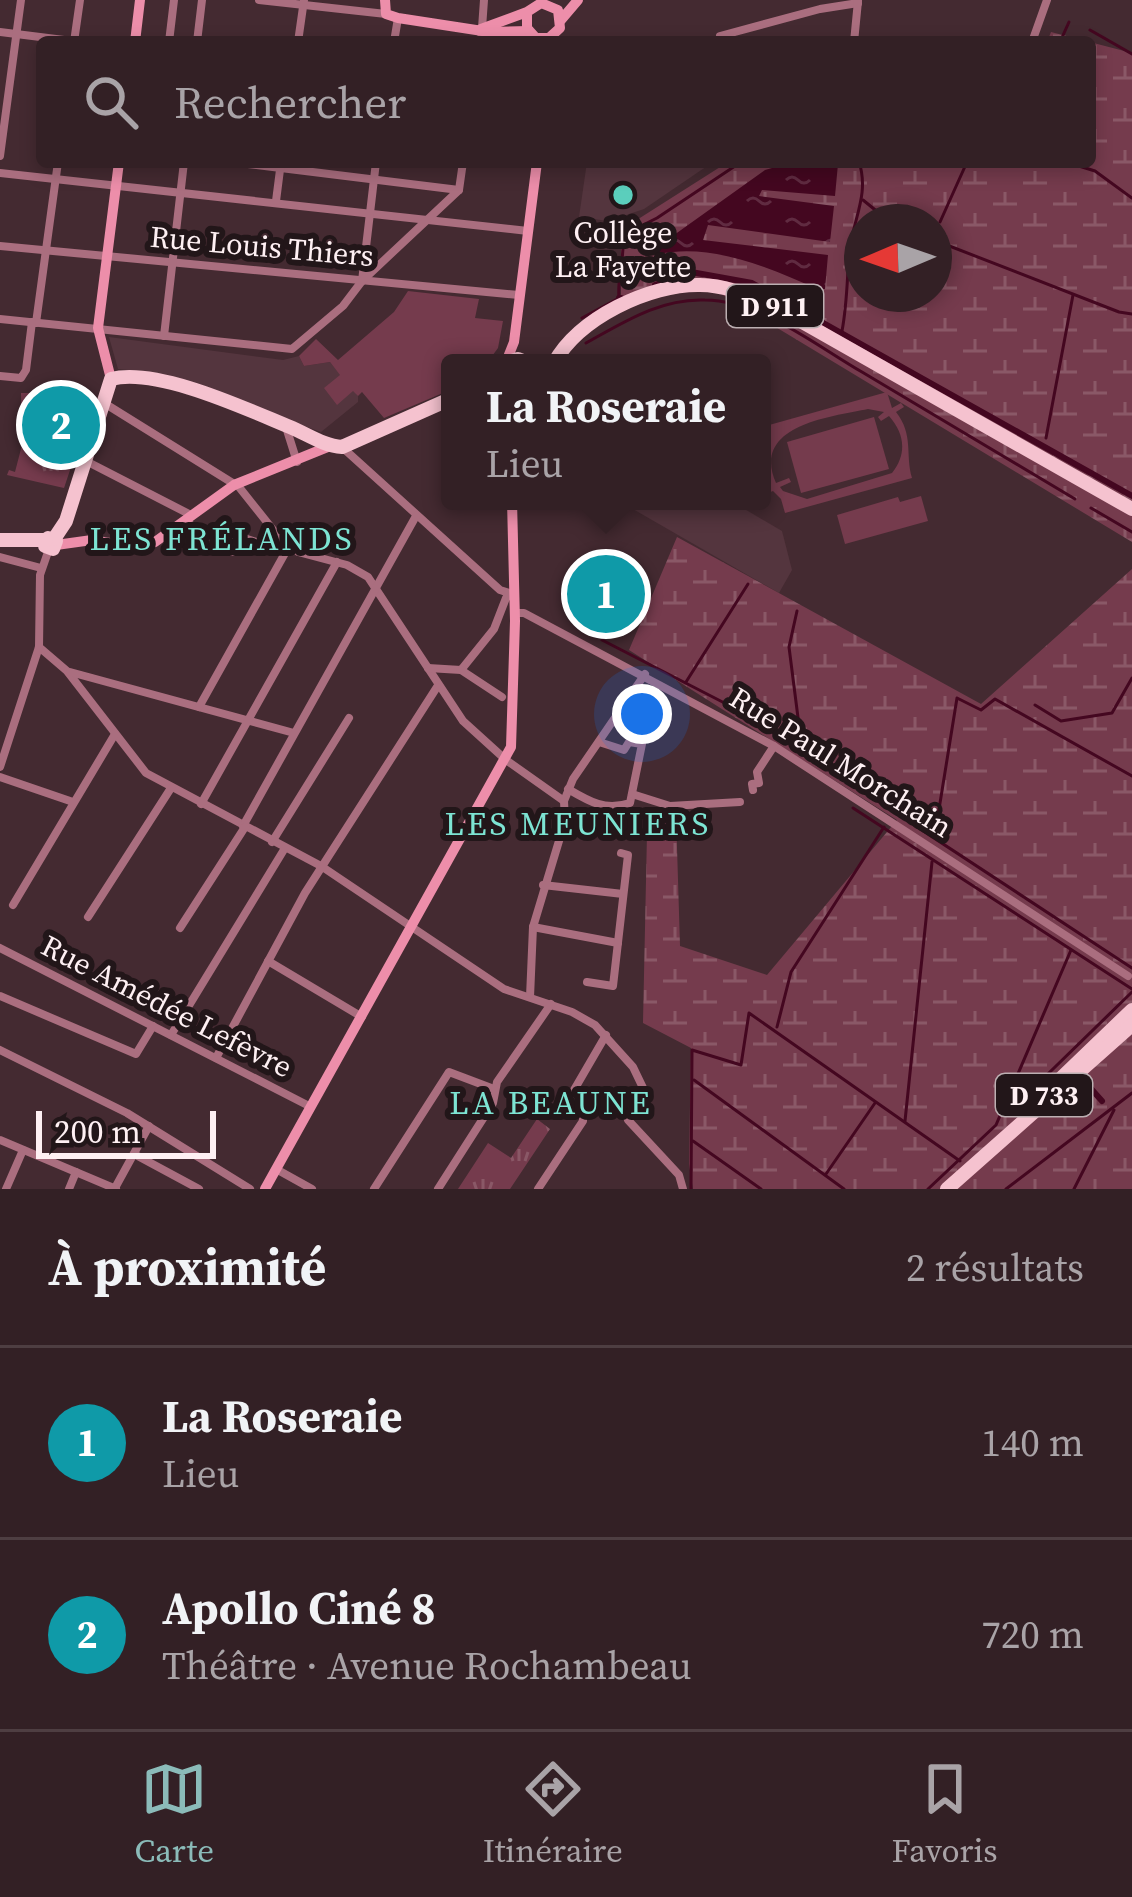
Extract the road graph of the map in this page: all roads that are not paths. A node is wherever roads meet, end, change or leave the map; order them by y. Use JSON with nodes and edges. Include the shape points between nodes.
{"nodes":[{"id":1,"x":21,"y":0,"type":"edge"},
{"id":2,"x":80,"y":0,"type":"edge"},
{"id":3,"x":140,"y":0,"type":"edge"},
{"id":4,"x":174,"y":0,"type":"edge"},
{"id":5,"x":202,"y":0,"type":"edge"},
{"id":6,"x":259,"y":0,"type":"edge"},
{"id":7,"x":385,"y":0,"type":"edge"},
{"id":8,"x":484,"y":0,"type":"edge"},
{"id":9,"x":578,"y":0,"type":"edge"},
{"id":10,"x":1047,"y":0,"type":"edge"},
{"id":11,"x":551,"y":2,"type":"edge"},
{"id":12,"x":858,"y":2,"type":"edge"},
{"id":13,"x":304,"y":3,"type":"edge"},
{"id":14,"x":527,"y":12,"type":"junction"},
{"id":15,"x":392,"y":16,"type":"junction"},
{"id":16,"x":561,"y":20,"type":"junction"},
{"id":17,"x":0,"y":32,"type":"edge"},
{"id":18,"x":16,"y":34,"type":"junction"},
{"id":19,"x":77,"y":36,"type":"edge"},
{"id":20,"x":136,"y":36,"type":"edge"},
{"id":21,"x":170,"y":36,"type":"edge"},
{"id":22,"x":198,"y":36,"type":"edge"},
{"id":23,"x":299,"y":36,"type":"edge"},
{"id":24,"x":394,"y":36,"type":"edge"},
{"id":25,"x":481,"y":36,"type":"edge"},
{"id":26,"x":535,"y":36,"type":"edge"},
{"id":27,"x":555,"y":36,"type":"edge"},
{"id":28,"x":720,"y":36,"type":"dead end"},
{"id":29,"x":855,"y":36,"type":"edge"},
{"id":30,"x":1034,"y":36,"type":"edge"},
{"id":31,"x":36,"y":37,"type":"edge"},
{"id":32,"x":0,"y":156,"type":"edge"},
{"id":33,"x":57,"y":168,"type":"edge"},
{"id":34,"x":118,"y":168,"type":"edge"},
{"id":35,"x":183,"y":168,"type":"edge"},
{"id":36,"x":281,"y":168,"type":"edge"},
{"id":37,"x":300,"y":168,"type":"edge"},
{"id":38,"x":375,"y":168,"type":"edge"},
{"id":39,"x":462,"y":168,"type":"edge"},
{"id":40,"x":536,"y":168,"type":"edge"},
{"id":41,"x":0,"y":173,"type":"edge"},
{"id":42,"x":56,"y":179,"type":"junction"},
{"id":43,"x":374,"y":180,"type":"junction"},
{"id":44,"x":116,"y":186,"type":"junction"},
{"id":45,"x":459,"y":190,"type":"junction"},
{"id":46,"x":180,"y":192,"type":"junction"},
{"id":47,"x":276,"y":201,"type":"junction"},
{"id":48,"x":369,"y":212,"type":"junction"},
{"id":49,"x":430,"y":219,"type":"junction"},
{"id":50,"x":528,"y":231,"type":"junction"},
{"id":51,"x":0,"y":246,"type":"edge"},
{"id":52,"x":46,"y":250,"type":"junction"},
{"id":53,"x":106,"y":256,"type":"junction"},
{"id":54,"x":172,"y":262,"type":"junction"},
{"id":55,"x":362,"y":281,"type":"junction"},
{"id":56,"x":519,"y":295,"type":"junction"},
{"id":57,"x":0,"y":319,"type":"edge"},
{"id":58,"x":34,"y":322,"type":"junction"},
{"id":59,"x":98,"y":328,"type":"junction"},
{"id":60,"x":164,"y":335,"type":"junction"},
{"id":61,"x":514,"y":342,"type":"junction"},
{"id":62,"x":509,"y":354,"type":"edge"},
{"id":63,"x":521,"y":354,"type":"edge"},
{"id":64,"x":558,"y":354,"type":"edge"},
{"id":65,"x":0,"y":376,"type":"edge"},
{"id":66,"x":111,"y":379,"type":"junction"},
{"id":67,"x":104,"y":403,"type":"junction"},
{"id":68,"x":441,"y":403,"type":"edge"},
{"id":69,"x":285,"y":425,"type":"junction"},
{"id":70,"x":336,"y":446,"type":"junction"},
{"id":71,"x":86,"y":461,"type":"junction"},
{"id":72,"x":297,"y":462,"type":"junction"},
{"id":73,"x":234,"y":484,"type":"junction"},
{"id":74,"x":512,"y":510,"type":"edge"},
{"id":75,"x":1132,"y":511,"type":"edge"},
{"id":76,"x":416,"y":516,"type":"junction"},
{"id":77,"x":189,"y":517,"type":"junction"},
{"id":78,"x":194,"y":532,"type":"junction"},
{"id":79,"x":278,"y":536,"type":"junction"},
{"id":80,"x":0,"y":542,"type":"edge"},
{"id":81,"x":50,"y":543,"type":"junction"},
{"id":82,"x":289,"y":546,"type":"junction"},
{"id":83,"x":232,"y":552,"type":"dead end"},
{"id":84,"x":0,"y":557,"type":"edge"},
{"id":85,"x":337,"y":562,"type":"junction"},
{"id":86,"x":41,"y":568,"type":"junction"},
{"id":87,"x":376,"y":587,"type":"junction"},
{"id":88,"x":512,"y":594,"type":"junction"},
{"id":89,"x":515,"y":613,"type":"junction"},
{"id":90,"x":39,"y":647,"type":"junction"},
{"id":91,"x":427,"y":668,"type":"junction"},
{"id":92,"x":461,"y":670,"type":"junction"},
{"id":93,"x":68,"y":671,"type":"junction"},
{"id":94,"x":645,"y":674,"type":"junction"},
{"id":95,"x":437,"y":688,"type":"junction"},
{"id":96,"x":502,"y":697,"type":"dead end"},
{"id":97,"x":200,"y":708,"type":"junction"},
{"id":98,"x":349,"y":718,"type":"dead end"},
{"id":99,"x":248,"y":722,"type":"junction"},
{"id":100,"x":294,"y":733,"type":"junction"},
{"id":101,"x":115,"y":734,"type":"junction"},
{"id":102,"x":599,"y":742,"type":"junction"},
{"id":103,"x":774,"y":746,"type":"junction"},
{"id":104,"x":506,"y":760,"type":"junction"},
{"id":105,"x":0,"y":767,"type":"edge"},
{"id":106,"x":0,"y":777,"type":"edge"},
{"id":107,"x":171,"y":788,"type":"junction"},
{"id":108,"x":568,"y":789,"type":"junction"},
{"id":109,"x":753,"y":790,"type":"dead end"},
{"id":110,"x":632,"y":794,"type":"junction"},
{"id":111,"x":564,"y":801,"type":"junction"},
{"id":112,"x":74,"y":802,"type":"junction"},
{"id":113,"x":740,"y":802,"type":"dead end"},
{"id":114,"x":201,"y":804,"type":"junction"},
{"id":115,"x":244,"y":826,"type":"junction"},
{"id":116,"x":272,"y":842,"type":"junction"},
{"id":117,"x":285,"y":848,"type":"junction"},
{"id":118,"x":621,"y":854,"type":"dead end"},
{"id":119,"x":321,"y":866,"type":"junction"},
{"id":120,"x":543,"y":885,"type":"junction"},
{"id":121,"x":623,"y":894,"type":"junction"},
{"id":122,"x":13,"y":905,"type":"dead end"},
{"id":123,"x":88,"y":917,"type":"dead end"},
{"id":124,"x":412,"y":926,"type":"junction"},
{"id":125,"x":533,"y":927,"type":"junction"},
{"id":126,"x":180,"y":928,"type":"dead end"},
{"id":127,"x":618,"y":943,"type":"junction"},
{"id":128,"x":0,"y":948,"type":"edge"},
{"id":129,"x":268,"y":961,"type":"junction"},
{"id":130,"x":1128,"y":976,"type":"dead end"},
{"id":131,"x":587,"y":982,"type":"dead end"},
{"id":132,"x":0,"y":996,"type":"edge"},
{"id":133,"x":530,"y":997,"type":"junction"},
{"id":134,"x":551,"y":1004,"type":"junction"},
{"id":135,"x":1132,"y":1010,"type":"edge"},
{"id":136,"x":362,"y":1017,"type":"junction"},
{"id":137,"x":153,"y":1026,"type":"junction"},
{"id":138,"x":1132,"y":1029,"type":"edge"},
{"id":139,"x":171,"y":1035,"type":"junction"},
{"id":140,"x":606,"y":1035,"type":"junction"},
{"id":141,"x":0,"y":1050,"type":"edge"},
{"id":142,"x":216,"y":1058,"type":"junction"},
{"id":143,"x":494,"y":1089,"type":"junction"},
{"id":144,"x":311,"y":1107,"type":"junction"},
{"id":145,"x":149,"y":1126,"type":"junction"},
{"id":146,"x":0,"y":1140,"type":"edge"},
{"id":147,"x":23,"y":1150,"type":"junction"},
{"id":148,"x":134,"y":1154,"type":"junction"},
{"id":149,"x":276,"y":1169,"type":"junction"},
{"id":150,"x":76,"y":1172,"type":"junction"},
{"id":151,"x":233,"y":1184,"type":"edge"},
{"id":152,"x":951,"y":1185,"type":"edge"},
{"id":153,"x":683,"y":1186,"type":"edge"},
{"id":154,"x":6,"y":1189,"type":"edge"},
{"id":155,"x":69,"y":1189,"type":"edge"},
{"id":156,"x":116,"y":1189,"type":"edge"},
{"id":157,"x":199,"y":1189,"type":"edge"},
{"id":158,"x":250,"y":1189,"type":"edge"},
{"id":159,"x":265,"y":1189,"type":"edge"},
{"id":160,"x":312,"y":1189,"type":"edge"},
{"id":161,"x":374,"y":1189,"type":"edge"},
{"id":162,"x":438,"y":1189,"type":"edge"},
{"id":163,"x":538,"y":1189,"type":"edge"}],
"edges":[{"from":1,"to":18,"type":"street"},
{"from":2,"to":19,"type":"street"},
{"from":3,"to":20,"type":"street"},
{"from":4,"to":21,"type":"street"},
{"from":5,"to":22,"type":"street"},
{"from":6,"to":13,"type":"street"},
{"from":7,"to":15,"type":"street"},
{"from":8,"to":25,"type":"street"},
{"from":9,"to":16,"type":"street"},
{"from":10,"to":30,"type":"street"},
{"from":11,"to":14,"type":"street"},
{"from":11,"to":16,"type":"street"},
{"from":12,"to":28,"type":"street"},
{"from":12,"to":29,"type":"street"},
{"from":13,"to":15,"type":"street"},
{"from":13,"to":23,"type":"street"},
{"from":14,"to":25,"type":"street"},
{"from":14,"to":26,"type":"street"},
{"from":15,"to":24,"type":"street"},
{"from":15,"to":25,"type":"street"},
{"from":16,"to":27,"type":"street"},
{"from":17,"to":18,"type":"street"},
{"from":18,"to":31,"type":"street"},
{"from":18,"to":32,"type":"street"},
{"from":33,"to":42,"type":"street"},
{"from":34,"to":44,"type":"street"},
{"from":35,"to":46,"type":"street"},
{"from":36,"to":47,"type":"street"},
{"from":37,"to":43,"type":"street"},
{"from":38,"to":43,"type":"street"},
{"from":39,"to":45,"type":"street"},
{"from":40,"to":50,"type":"street"},
{"from":41,"to":42,"type":"street"},
{"from":42,"to":44,"type":"street"},
{"from":42,"to":52,"type":"street"},
{"from":43,"to":45,"type":"street"},
{"from":43,"to":48,"type":"street"},
{"from":44,"to":46,"type":"street"},
{"from":44,"to":53,"type":"street"},
{"from":45,"to":49,"type":"street"},
{"from":46,"to":47,"type":"street"},
{"from":46,"to":54,"type":"street"},
{"from":47,"to":48,"type":"street"},
{"from":48,"to":49,"type":"street"},
{"from":48,"to":55,"type":"street"},
{"from":49,"to":50,"type":"street"},
{"from":49,"to":55,"type":"street"},
{"from":50,"to":56,"type":"street"},
{"from":51,"to":52,"type":"street","name":"Rue Louis Thiers"},
{"from":52,"to":53,"type":"street","name":"Rue Louis Thiers"},
{"from":52,"to":58,"type":"street"},
{"from":53,"to":54,"type":"street","name":"Rue Louis Thiers"},
{"from":53,"to":59,"type":"street"},
{"from":54,"to":55,"type":"street","name":"Rue Louis Thiers"},
{"from":54,"to":60,"type":"street"},
{"from":55,"to":56,"type":"street","name":"Rue Louis Thiers"},
{"from":55,"to":60,"type":"street","via":[[288,350]]},
{"from":56,"to":61,"type":"street"},
{"from":57,"to":58,"type":"street"},
{"from":58,"to":59,"type":"street"},
{"from":58,"to":65,"type":"street","via":[[21,378]]},
{"from":59,"to":60,"type":"street"},
{"from":59,"to":66,"type":"street"},
{"from":61,"to":62,"type":"street"},
{"from":61,"to":63,"type":"street"},
{"from":64,"to":75,"type":"main road","number":"D 911","via":[[582,329],[664,289],[740,291]]},
{"from":66,"to":67,"type":"main road"},
{"from":66,"to":69,"type":"main road","via":[[153,378]]},
{"from":67,"to":71,"type":"main road"},
{"from":67,"to":73,"type":"street"},
{"from":68,"to":70,"type":"main road"},
{"from":69,"to":70,"type":"main road"},
{"from":69,"to":72,"type":"street"},
{"from":70,"to":72,"type":"street"},
{"from":70,"to":76,"type":"street"},
{"from":71,"to":77,"type":"street"},
{"from":71,"to":81,"type":"main road","via":[[64,528]]},
{"from":72,"to":73,"type":"street"},
{"from":73,"to":77,"type":"street"},
{"from":73,"to":79,"type":"street"},
{"from":74,"to":88,"type":"street"},
{"from":76,"to":87,"type":"street"},
{"from":76,"to":88,"type":"street"},
{"from":77,"to":78,"type":"street"},
{"from":77,"to":81,"type":"street","via":[[141,546]]},
{"from":78,"to":79,"type":"street","via":[[217,529],[265,545]]},
{"from":78,"to":83,"type":"street","via":[[201,545]]},
{"from":79,"to":82,"type":"street"},
{"from":80,"to":81,"type":"main road"},
{"from":81,"to":86,"type":"street"},
{"from":82,"to":85,"type":"street"},
{"from":82,"to":97,"type":"street"},
{"from":84,"to":86,"type":"street"},
{"from":85,"to":87,"type":"street"},
{"from":85,"to":99,"type":"street"},
{"from":86,"to":90,"type":"street"},
{"from":87,"to":91,"type":"street"},
{"from":87,"to":100,"type":"street"},
{"from":88,"to":89,"type":"street"},
{"from":88,"to":92,"type":"street"},
{"from":89,"to":94,"type":"street","name":"Rue Paul Morchain"},
{"from":89,"to":104,"type":"street"},
{"from":90,"to":93,"type":"street"},
{"from":90,"to":105,"type":"street"},
{"from":91,"to":92,"type":"street"},
{"from":91,"to":95,"type":"street"},
{"from":92,"to":96,"type":"street"},
{"from":93,"to":97,"type":"street"},
{"from":93,"to":101,"type":"street"},
{"from":94,"to":102,"type":"street"},
{"from":94,"to":103,"type":"street","name":"Rue Paul Morchain"},
{"from":95,"to":104,"type":"street"},
{"from":95,"to":119,"type":"street"},
{"from":97,"to":99,"type":"street"},
{"from":98,"to":116,"type":"street"},
{"from":99,"to":100,"type":"street"},
{"from":99,"to":114,"type":"street"},
{"from":100,"to":115,"type":"street"},
{"from":101,"to":107,"type":"street","via":[[141,768]]},
{"from":101,"to":112,"type":"street"},
{"from":102,"to":108,"type":"street"},
{"from":102,"to":110,"type":"street","via":[[625,750],[632,741],[642,744]]},
{"from":103,"to":109,"type":"street"},
{"from":103,"to":130,"type":"street","name":"Rue Paul Morchain"},
{"from":104,"to":111,"type":"street"},
{"from":104,"to":124,"type":"street"},
{"from":106,"to":112,"type":"street"},
{"from":107,"to":114,"type":"street"},
{"from":107,"to":123,"type":"street"},
{"from":108,"to":110,"type":"street","via":[[611,808],[630,803]]},
{"from":108,"to":111,"type":"street"},
{"from":110,"to":113,"type":"street","via":[[670,806]]},
{"from":111,"to":120,"type":"street"},
{"from":112,"to":122,"type":"street"},
{"from":114,"to":115,"type":"street"},
{"from":115,"to":116,"type":"street"},
{"from":115,"to":126,"type":"street"},
{"from":116,"to":117,"type":"street"},
{"from":117,"to":119,"type":"street"},
{"from":117,"to":139,"type":"street"},
{"from":118,"to":121,"type":"street","via":[[628,854]]},
{"from":119,"to":124,"type":"street"},
{"from":119,"to":129,"type":"street"},
{"from":120,"to":121,"type":"street"},
{"from":120,"to":125,"type":"street"},
{"from":121,"to":127,"type":"street"},
{"from":124,"to":133,"type":"street","via":[[504,989]]},
{"from":124,"to":136,"type":"street"},
{"from":125,"to":127,"type":"street"},
{"from":125,"to":133,"type":"street"},
{"from":127,"to":131,"type":"street","via":[[614,990]]},
{"from":128,"to":137,"type":"street","name":"Rue Amédée Lefèvre"},
{"from":129,"to":136,"type":"street"},
{"from":129,"to":142,"type":"street"},
{"from":132,"to":137,"type":"street","via":[[136,1054]]},
{"from":133,"to":134,"type":"street"},
{"from":134,"to":140,"type":"street"},
{"from":134,"to":143,"type":"street"},
{"from":135,"to":152,"type":"main road","number":"D 733"},
{"from":136,"to":144,"type":"street"},
{"from":137,"to":139,"type":"street","name":"Rue Amédée Lefèvre"},
{"from":138,"to":152,"type":"main road","number":"D 733"},
{"from":139,"to":142,"type":"street","name":"Rue Amédée Lefèvre"},
{"from":140,"to":153,"type":"street","via":[[645,1092],[628,1120]]},
{"from":140,"to":163,"type":"street","via":[[567,1102],[583,1121]]},
{"from":141,"to":145,"type":"street"},
{"from":142,"to":144,"type":"street","name":"Rue Amédée Lefèvre"},
{"from":143,"to":161,"type":"street","via":[[448,1072]]},
{"from":143,"to":162,"type":"street"},
{"from":144,"to":149,"type":"street"},
{"from":145,"to":148,"type":"street"},
{"from":145,"to":151,"type":"street"},
{"from":146,"to":147,"type":"street"},
{"from":147,"to":150,"type":"street"},
{"from":147,"to":154,"type":"street"},
{"from":148,"to":156,"type":"street"},
{"from":148,"to":157,"type":"street"},
{"from":149,"to":159,"type":"street"},
{"from":149,"to":160,"type":"street"},
{"from":150,"to":155,"type":"street"},
{"from":150,"to":156,"type":"street"},
{"from":151,"to":158,"type":"street"}]}
